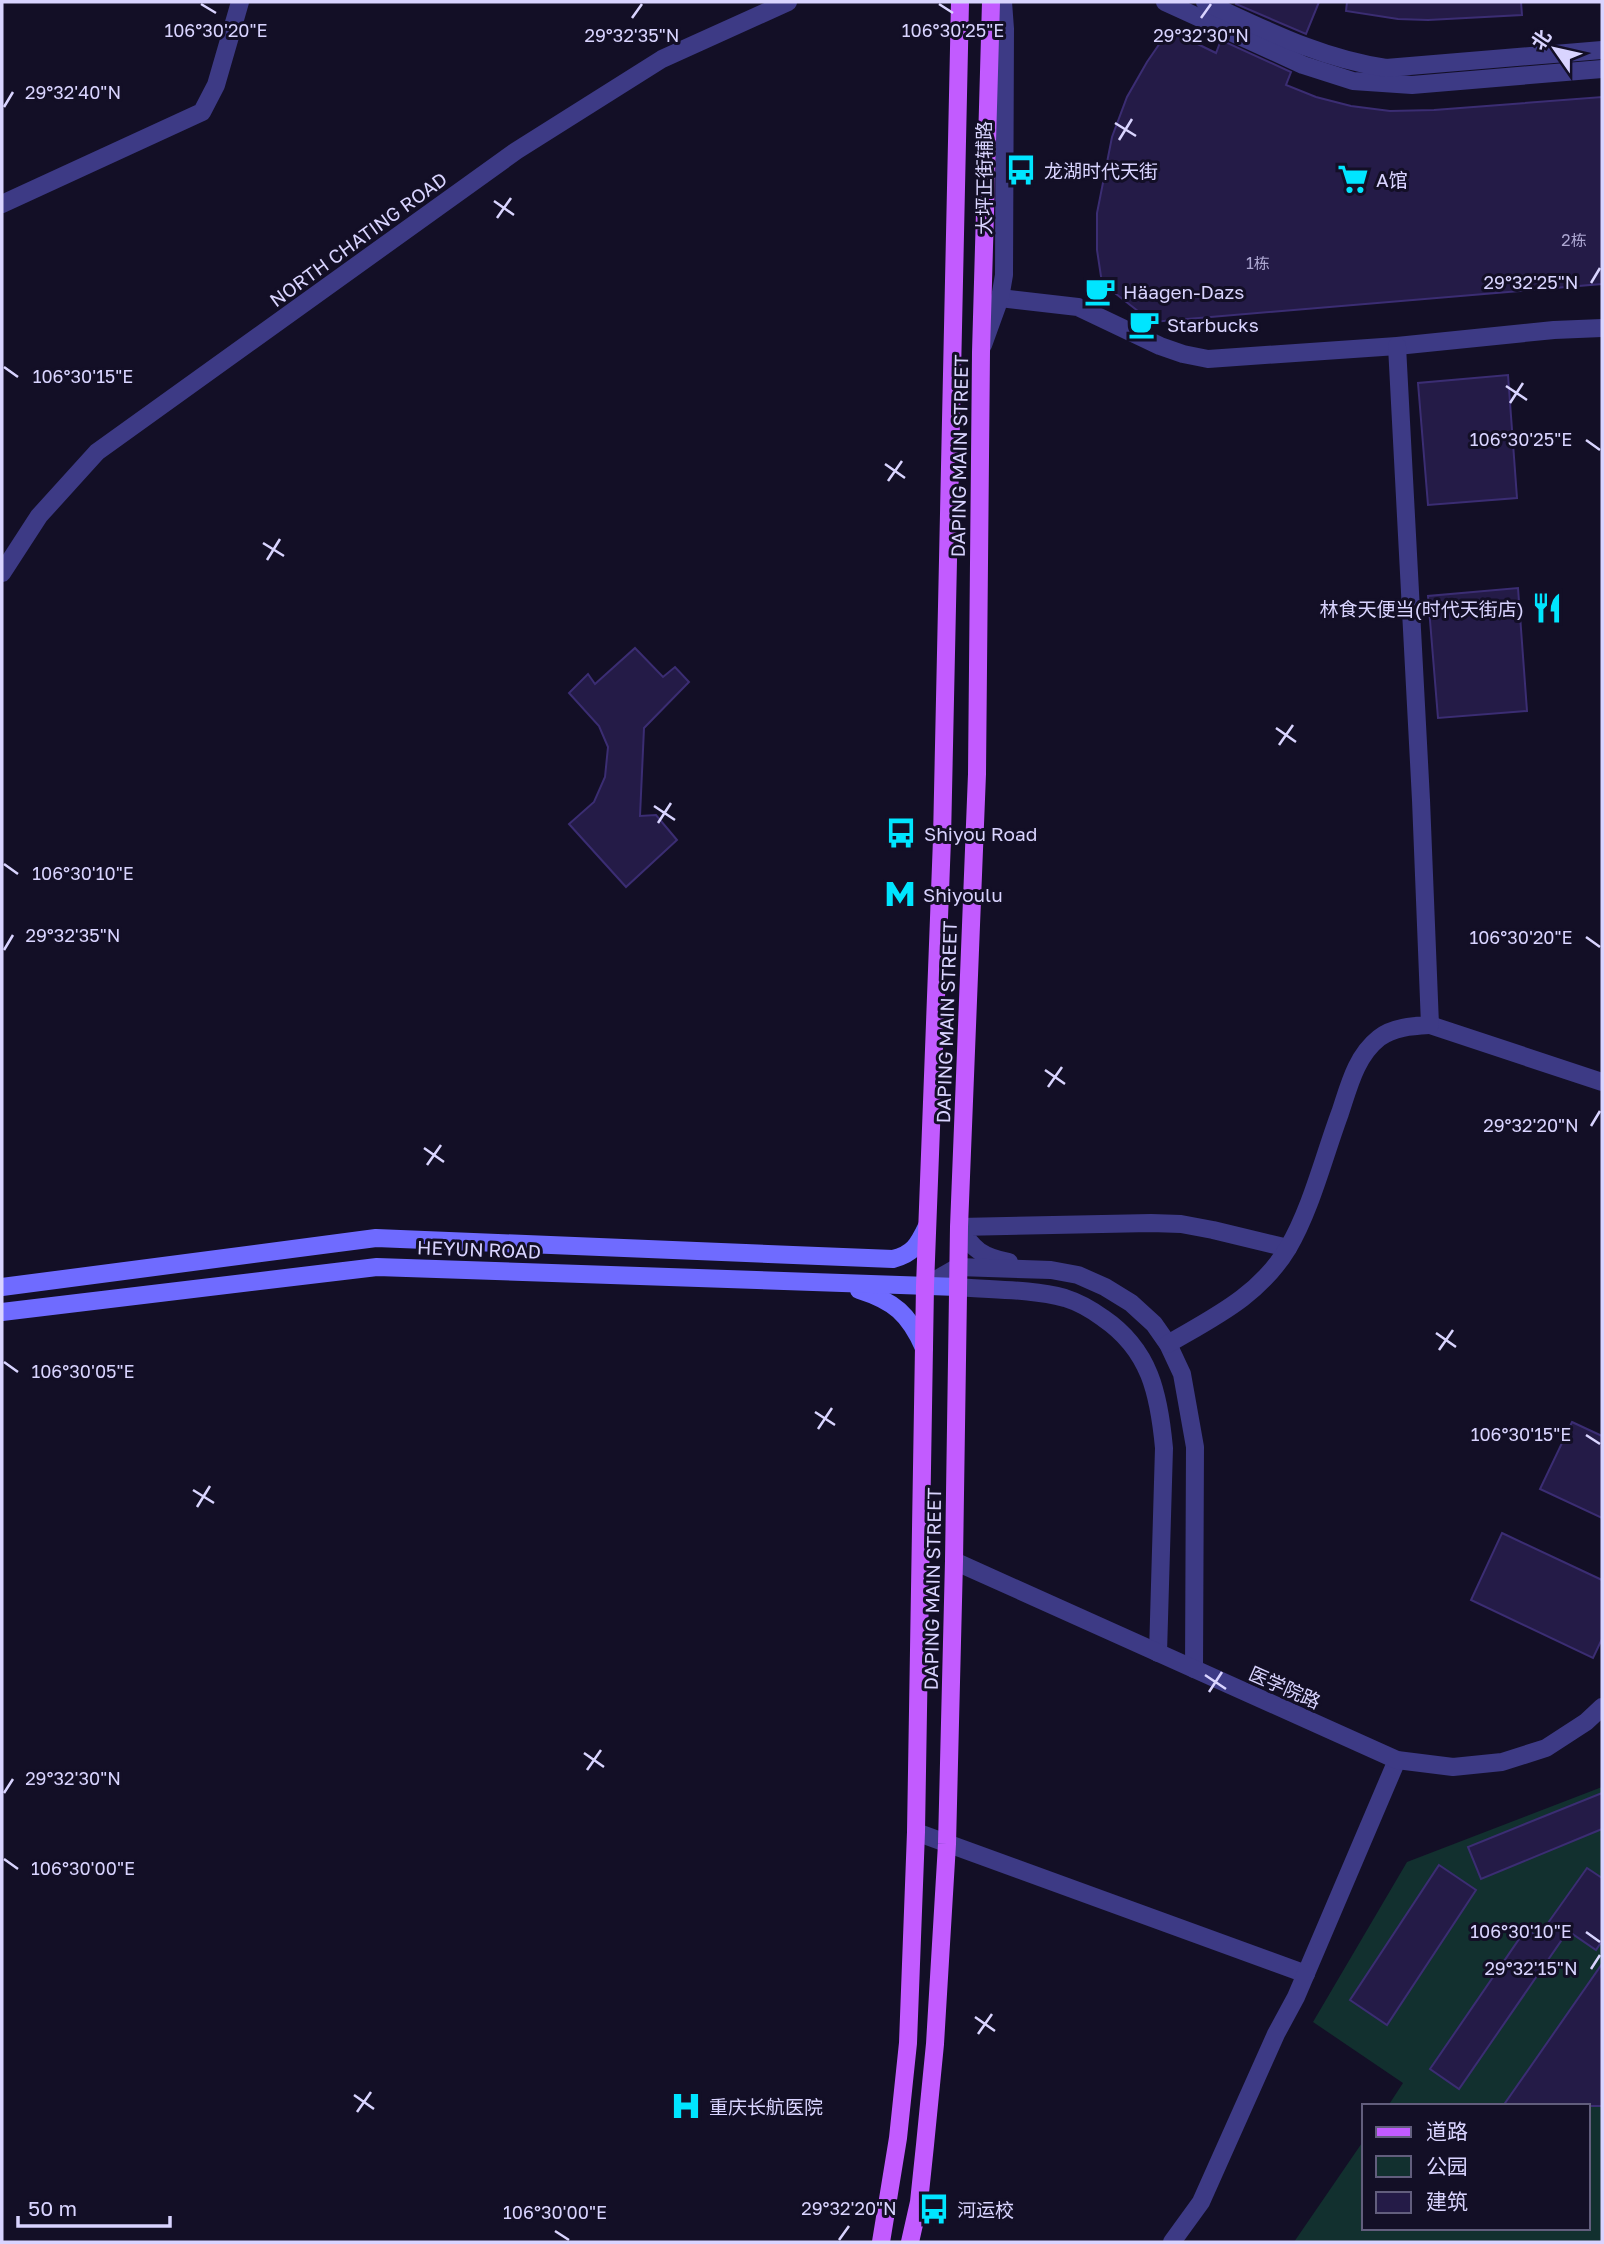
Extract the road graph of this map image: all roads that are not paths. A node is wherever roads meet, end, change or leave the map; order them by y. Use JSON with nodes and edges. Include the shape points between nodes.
{"nodes":[{"id":1,"x":240,"y":2,"type":"edge"},
{"id":2,"x":788,"y":2,"type":"edge"},
{"id":3,"x":960,"y":2,"type":"edge"},
{"id":4,"x":990,"y":2,"type":"edge"},
{"id":5,"x":1003,"y":2,"type":"edge"},
{"id":6,"x":1016,"y":2,"type":"edge"},
{"id":7,"x":1165,"y":2,"type":"edge"},
{"id":8,"x":1205,"y":2,"type":"edge"},
{"id":9,"x":1005,"y":29,"type":"junction"},
{"id":10,"x":1602,"y":50,"type":"edge"},
{"id":11,"x":1602,"y":69,"type":"edge"},
{"id":12,"x":2,"y":204,"type":"edge"},
{"id":13,"x":1000,"y":298,"type":"junction"},
{"id":14,"x":1602,"y":328,"type":"edge"},
{"id":15,"x":1397,"y":346,"type":"junction"},
{"id":16,"x":981,"y":352,"type":"junction"},
{"id":17,"x":2,"y":573,"type":"edge"},
{"id":18,"x":1430,"y":1025,"type":"junction"},
{"id":19,"x":1602,"y":1082,"type":"edge"},
{"id":20,"x":927,"y":1226,"type":"junction"},
{"id":21,"x":959,"y":1227,"type":"junction"},
{"id":22,"x":1288,"y":1248,"type":"junction"},
{"id":23,"x":958,"y":1267,"type":"junction"},
{"id":24,"x":1051,"y":1270,"type":"junction"},
{"id":25,"x":839,"y":1283,"type":"junction"},
{"id":26,"x":925,"y":1286,"type":"junction"},
{"id":27,"x":2,"y":1287,"type":"edge"},
{"id":28,"x":958,"y":1287,"type":"junction"},
{"id":29,"x":2,"y":1312,"type":"edge"},
{"id":30,"x":1168,"y":1344,"type":"junction"},
{"id":31,"x":924,"y":1348,"type":"junction"},
{"id":32,"x":954,"y":1561,"type":"junction"},
{"id":33,"x":1158,"y":1653,"type":"junction"},
{"id":34,"x":1194,"y":1669,"type":"junction"},
{"id":35,"x":1602,"y":1707,"type":"edge"},
{"id":36,"x":1397,"y":1760,"type":"junction"},
{"id":37,"x":916,"y":1832,"type":"junction"},
{"id":38,"x":947,"y":1844,"type":"junction"},
{"id":39,"x":1306,"y":1974,"type":"junction"},
{"id":40,"x":881,"y":2242,"type":"edge"},
{"id":41,"x":911,"y":2242,"type":"edge"},
{"id":42,"x":1172,"y":2242,"type":"edge"}],
"edges":[{"from":1,"to":12,"type":"street","via":[[216,85],[202,112]]},
{"from":2,"to":17,"type":"street","name":"NORTH CHATING ROAD","via":[[662,59],[516,151],[97,452],[39,516]]},
{"from":3,"to":20,"type":"main road","name":"DAPING MAIN STREET","via":[[942,839]]},
{"from":4,"to":16,"type":"main road","name":"DAPING MAIN STREET"},
{"from":5,"to":9,"type":"street","name":"大坪正街辅路"},
{"from":6,"to":9,"type":"street"},
{"from":7,"to":11,"type":"street","via":[[1303,65],[1353,81],[1412,85]]},
{"from":8,"to":10,"type":"street","via":[[1309,50],[1386,68]]},
{"from":9,"to":13,"type":"street","name":"大坪正街辅路","via":[[1004,275]]},
{"from":13,"to":15,"type":"street","via":[[1078,307],[1160,346],[1208,359]]},
{"from":13,"to":16,"type":"street","name":"大坪正街辅路"},
{"from":14,"to":15,"type":"street"},
{"from":15,"to":18,"type":"street"},
{"from":16,"to":21,"type":"main road","name":"DAPING MAIN STREET","via":[[976,774]]},
{"from":18,"to":19,"type":"street"},
{"from":18,"to":22,"type":"street","via":[[1405,1027],[1381,1036],[1364,1053]]},
{"from":20,"to":26,"type":"main road","name":"DAPING MAIN STREET"},
{"from":20,"to":27,"type":"main road","name":"HEYUN ROAD","via":[[914,1249],[893,1259],[376,1238]]},
{"from":21,"to":22,"type":"street","via":[[1171,1224]]},
{"from":21,"to":23,"type":"main road","name":"DAPING MAIN STREET"},
{"from":21,"to":24,"type":"street","via":[[973,1247],[990,1258]]},
{"from":22,"to":30,"type":"street","via":[[1240,1302]]},
{"from":23,"to":24,"type":"street"},
{"from":23,"to":26,"type":"street"},
{"from":23,"to":28,"type":"main road","name":"DAPING MAIN STREET"},
{"from":24,"to":30,"type":"street","via":[[1078,1275],[1131,1303]]},
{"from":25,"to":26,"type":"main road","name":"HEYUN ROAD"},
{"from":25,"to":29,"type":"main road","name":"HEYUN ROAD","via":[[377,1267]]},
{"from":25,"to":31,"type":"main road","via":[[881,1297],[895,1307],[908,1319]]},
{"from":26,"to":28,"type":"main road","name":"HEYUN ROAD"},
{"from":26,"to":31,"type":"main road","name":"DAPING MAIN STREET"},
{"from":28,"to":32,"type":"main road","name":"DAPING MAIN STREET"},
{"from":28,"to":33,"type":"street","via":[[1068,1299],[1113,1325],[1146,1364],[1161,1415],[1164,1448]]},
{"from":30,"to":34,"type":"street","via":[[1182,1374],[1195,1447]]},
{"from":31,"to":37,"type":"main road","name":"DAPING MAIN STREET"},
{"from":32,"to":33,"type":"street","name":"医学院路"},
{"from":32,"to":38,"type":"main road","name":"DAPING MAIN STREET"},
{"from":33,"to":34,"type":"street","name":"医学院路"},
{"from":34,"to":36,"type":"street","name":"医学院路"},
{"from":35,"to":36,"type":"street","name":"医学院路","via":[[1546,1748],[1502,1762],[1452,1767]]},
{"from":36,"to":39,"type":"street"},
{"from":37,"to":38,"type":"street"},
{"from":37,"to":40,"type":"main road","name":"DAPING MAIN STREET","via":[[908,2043]]},
{"from":38,"to":39,"type":"street"},
{"from":38,"to":41,"type":"main road","name":"DAPING MAIN STREET","via":[[935,2044]]},
{"from":39,"to":42,"type":"street","via":[[1201,2202]]}]}
